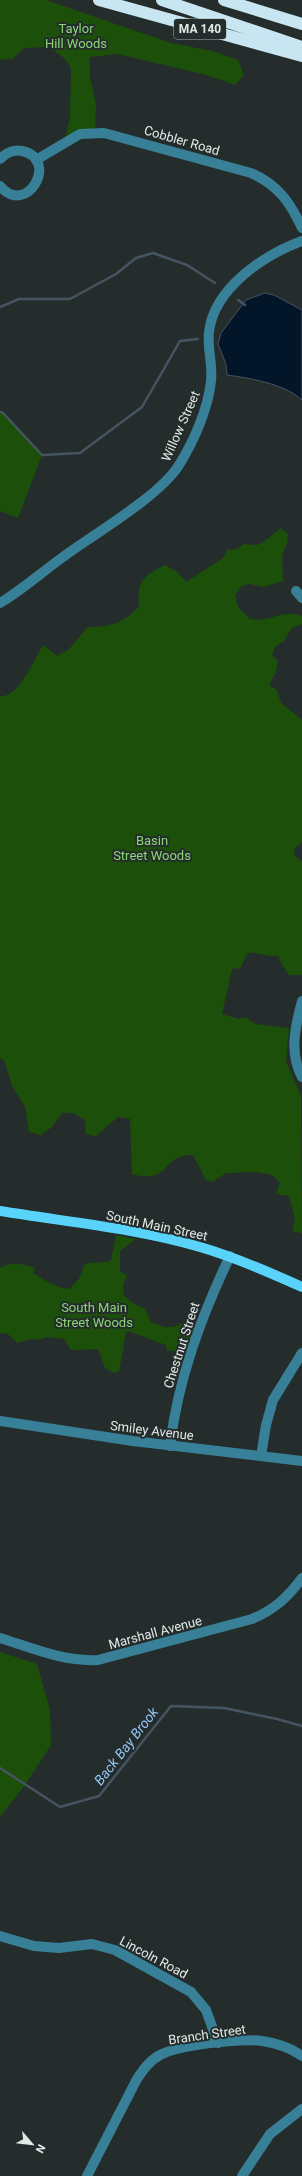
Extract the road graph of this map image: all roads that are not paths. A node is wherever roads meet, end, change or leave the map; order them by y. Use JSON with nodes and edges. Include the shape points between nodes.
{"nodes":[{"id":1,"x":99,"y":0,"type":"edge"},
{"id":2,"x":162,"y":0,"type":"edge"},
{"id":3,"x":224,"y":0,"type":"edge"},
{"id":4,"x":302,"y":24,"type":"edge"},
{"id":5,"x":302,"y":48,"type":"edge"},
{"id":6,"x":302,"y":56,"type":"edge"},
{"id":7,"x":0,"y":159,"type":"edge"},
{"id":8,"x":36,"y":160,"type":"junction"},
{"id":9,"x":0,"y":186,"type":"edge"},
{"id":10,"x":302,"y":228,"type":"edge"},
{"id":11,"x":302,"y":241,"type":"edge"},
{"id":12,"x":0,"y":603,"type":"edge"},
{"id":13,"x":302,"y":1001,"type":"edge"},
{"id":14,"x":302,"y":1077,"type":"edge"},
{"id":15,"x":0,"y":1211,"type":"edge"},
{"id":16,"x":230,"y":1256,"type":"junction"},
{"id":17,"x":302,"y":1287,"type":"edge"},
{"id":18,"x":302,"y":1353,"type":"edge"},
{"id":19,"x":0,"y":1421,"type":"edge"},
{"id":20,"x":170,"y":1446,"type":"junction"},
{"id":21,"x":261,"y":1456,"type":"junction"},
{"id":22,"x":302,"y":1461,"type":"edge"},
{"id":23,"x":302,"y":1578,"type":"edge"},
{"id":24,"x":0,"y":1638,"type":"edge"},
{"id":25,"x":0,"y":1936,"type":"edge"},
{"id":26,"x":218,"y":2043,"type":"junction"},
{"id":27,"x":302,"y":2056,"type":"edge"},
{"id":28,"x":302,"y":2108,"type":"edge"},
{"id":29,"x":87,"y":2176,"type":"edge"},
{"id":30,"x":242,"y":2176,"type":"edge"}],
"edges":[{"from":1,"to":6,"type":"highway","number":"MA 140"},
{"from":2,"to":5,"type":"highway"},
{"from":3,"to":4,"type":"highway","number":"MA 140"},
{"from":7,"to":8,"type":"street","via":[[16,150],[25,152]]},
{"from":8,"to":9,"type":"street","via":[[39,177],[36,185],[29,191],[12,194]]},
{"from":8,"to":10,"type":"street","name":"Cobbler Road","via":[[80,134],[95,132],[120,136],[251,173],[264,179],[286,198]]},
{"from":11,"to":12,"type":"street","name":"Willow Street","via":[[262,261],[230,290],[217,306],[209,333],[212,378],[210,391],[186,451],[172,475],[149,495]]},
{"from":13,"to":14,"type":"street","via":[[296,1026],[294,1056]]},
{"from":15,"to":16,"type":"main road","name":"South Main Street","via":[[145,1234]]},
{"from":16,"to":17,"type":"main road","name":"South Main Street"},
{"from":16,"to":20,"type":"street","name":"Chestnut Street","via":[[188,1358],[174,1413]]},
{"from":18,"to":21,"type":"street","via":[[273,1400]]},
{"from":19,"to":20,"type":"street","name":"Smiley Avenue"},
{"from":20,"to":21,"type":"street","name":"Smiley Avenue"},
{"from":21,"to":22,"type":"street","name":"Smiley Avenue"},
{"from":23,"to":24,"type":"street","name":"Marshall Avenue","via":[[279,1604],[269,1612],[252,1619],[98,1660],[85,1661],[61,1657]]},
{"from":25,"to":26,"type":"street","name":"Lincoln Road","via":[[34,1946],[59,1948],[92,1944],[115,1950],[191,1992],[206,2010]]},
{"from":26,"to":27,"type":"street","name":"Branch Street","via":[[262,2041],[280,2045]]},
{"from":26,"to":29,"type":"street","name":"Branch Street","via":[[172,2050],[149,2063],[137,2080]]},
{"from":28,"to":30,"type":"street","via":[[270,2134]]}]}
